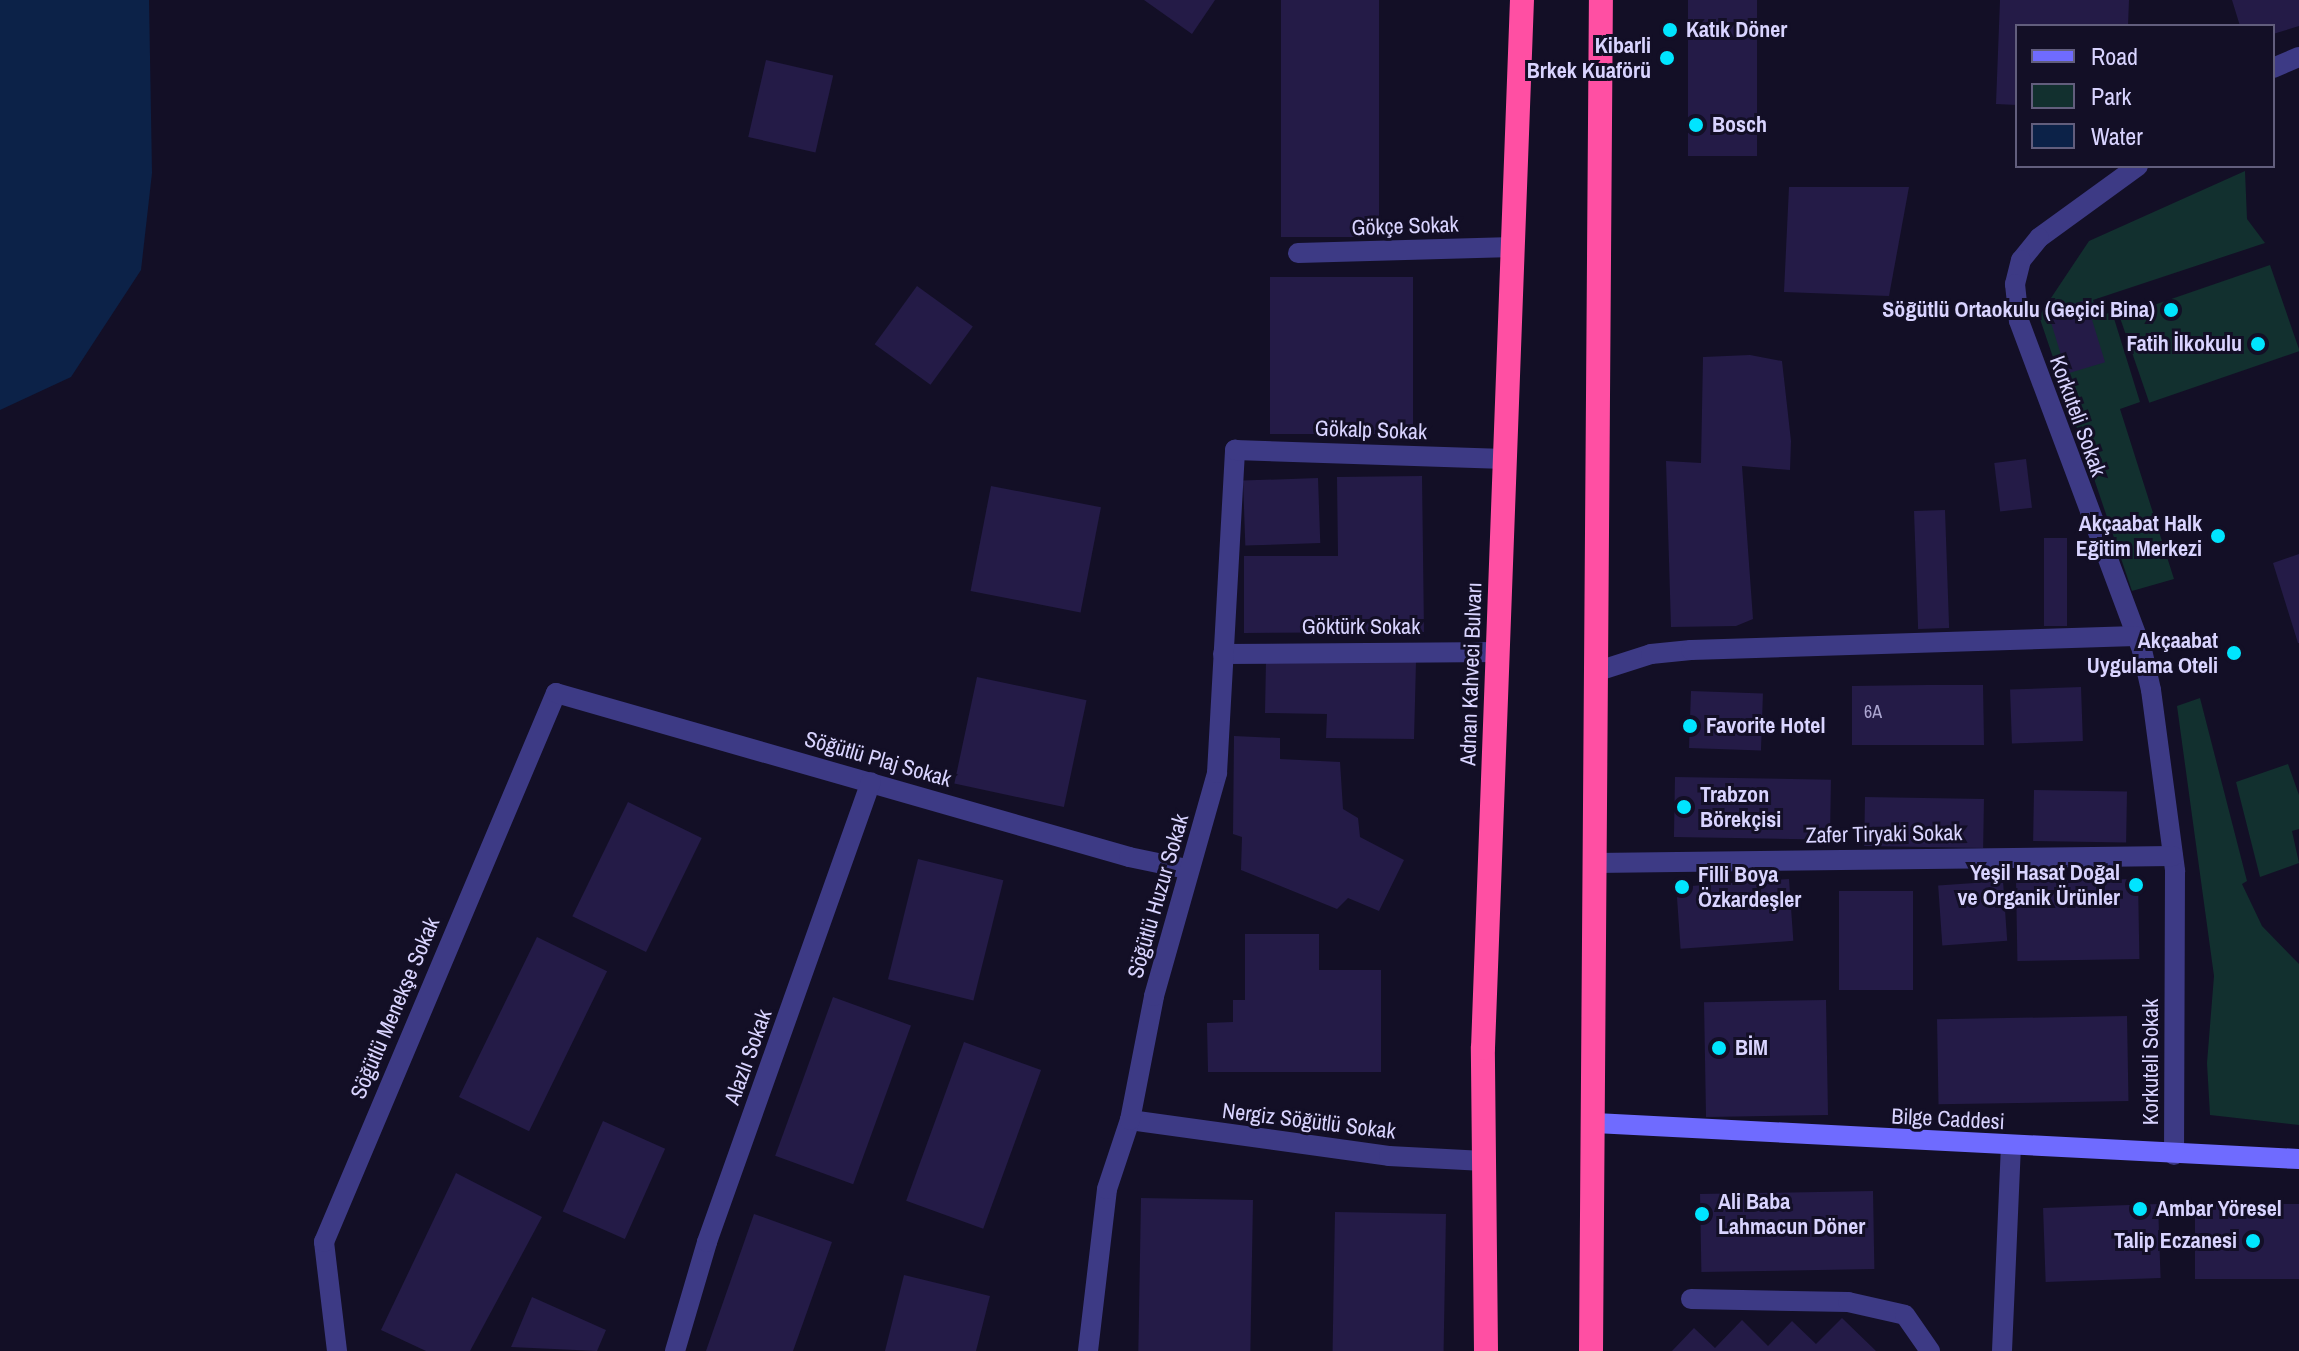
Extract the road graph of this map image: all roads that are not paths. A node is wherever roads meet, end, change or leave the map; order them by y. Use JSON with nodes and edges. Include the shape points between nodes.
{"nodes":[{"id":1,"x":1522,"y":0,"type":"edge"},
{"id":2,"x":1601,"y":0,"type":"edge"},
{"id":3,"x":2299,"y":57,"type":"edge"},
{"id":4,"x":2275,"y":67,"type":"edge"},
{"id":5,"x":2135,"y":168,"type":"edge"},
{"id":6,"x":1513,"y":247,"type":"junction"},
{"id":7,"x":1298,"y":253,"type":"dead end"},
{"id":8,"x":1235,"y":450,"type":"joint"},
{"id":9,"x":1505,"y":459,"type":"junction"},
{"id":10,"x":2136,"y":636,"type":"junction"},
{"id":11,"x":1498,"y":652,"type":"junction"},
{"id":12,"x":1223,"y":654,"type":"junction"},
{"id":13,"x":1595,"y":672,"type":"junction"},
{"id":14,"x":556,"y":693,"type":"joint"},
{"id":15,"x":871,"y":782,"type":"junction"},
{"id":16,"x":2173,"y":856,"type":"junction"},
{"id":17,"x":1595,"y":863,"type":"junction"},
{"id":18,"x":1187,"y":869,"type":"junction"},
{"id":19,"x":1130,"y":1120,"type":"junction"},
{"id":20,"x":1595,"y":1123,"type":"junction"},
{"id":21,"x":2011,"y":1146,"type":"junction"},
{"id":22,"x":2174,"y":1155,"type":"junction"},
{"id":23,"x":2299,"y":1159,"type":"edge"},
{"id":24,"x":1484,"y":1161,"type":"junction"},
{"id":25,"x":1691,"y":1299,"type":"dead end"},
{"id":26,"x":337,"y":1351,"type":"edge"},
{"id":27,"x":675,"y":1351,"type":"edge"},
{"id":28,"x":1088,"y":1351,"type":"edge"},
{"id":29,"x":1486,"y":1351,"type":"edge"},
{"id":30,"x":1591,"y":1351,"type":"edge"},
{"id":31,"x":1930,"y":1351,"type":"edge"},
{"id":32,"x":2002,"y":1351,"type":"edge"}],
"edges":[{"from":1,"to":6,"type":"highway","name":"Adnan Kahveci Bulvarı"},
{"from":2,"to":13,"type":"highway"},
{"from":3,"to":4,"type":"street"},
{"from":5,"to":10,"type":"street","name":"Korkuteli Sokak","via":[[2039,238],[2021,260],[2015,284],[2019,321]]},
{"from":6,"to":7,"type":"street","name":"Gökçe Sokak"},
{"from":6,"to":9,"type":"highway","name":"Adnan Kahveci Bulvarı"},
{"from":8,"to":9,"type":"street","name":"Gökalp Sokak"},
{"from":8,"to":12,"type":"street","name":"Söğütlü Huzur Sokak"},
{"from":9,"to":11,"type":"highway","name":"Adnan Kahveci Bulvarı"},
{"from":10,"to":13,"type":"street","via":[[1691,650],[1651,654]]},
{"from":10,"to":16,"type":"street","name":"Korkuteli Sokak","via":[[2151,690]]},
{"from":11,"to":12,"type":"street","name":"Göktürk Sokak"},
{"from":11,"to":24,"type":"highway","name":"Adnan Kahveci Bulvarı","via":[[1483,1048]]},
{"from":12,"to":18,"type":"street","name":"Söğütlü Huzur Sokak","via":[[1217,773]]},
{"from":13,"to":17,"type":"highway"},
{"from":14,"to":15,"type":"street","name":"Söğütlü Plaj Sokak"},
{"from":14,"to":26,"type":"street","name":"Söğütlü Menekşe Sokak","via":[[324,1242]]},
{"from":15,"to":18,"type":"street","name":"Söğütlü Plaj Sokak"},
{"from":15,"to":27,"type":"street","name":"Alazlı Sokak","via":[[707,1242]]},
{"from":16,"to":17,"type":"street","name":"Zafer Tiryaki Sokak"},
{"from":16,"to":22,"type":"street","name":"Korkuteli Sokak"},
{"from":17,"to":20,"type":"highway"},
{"from":18,"to":19,"type":"street","name":"Söğütlü Huzur Sokak"},
{"from":19,"to":24,"type":"street","name":"Nergiz Söğütlü Sokak","via":[[1373,1154]]},
{"from":19,"to":28,"type":"street","name":"Söğütlü Huzur Sokak","via":[[1107,1189]]},
{"from":20,"to":21,"type":"street","name":"Bilge Caddesi"},
{"from":20,"to":30,"type":"highway"},
{"from":21,"to":22,"type":"street","name":"Bilge Caddesi"},
{"from":21,"to":32,"type":"street"},
{"from":22,"to":23,"type":"street","name":"Bilge Caddesi"},
{"from":24,"to":29,"type":"highway","name":"Adnan Kahveci Bulvarı"},
{"from":25,"to":31,"type":"street","via":[[1848,1302],[1905,1315]]}]}
